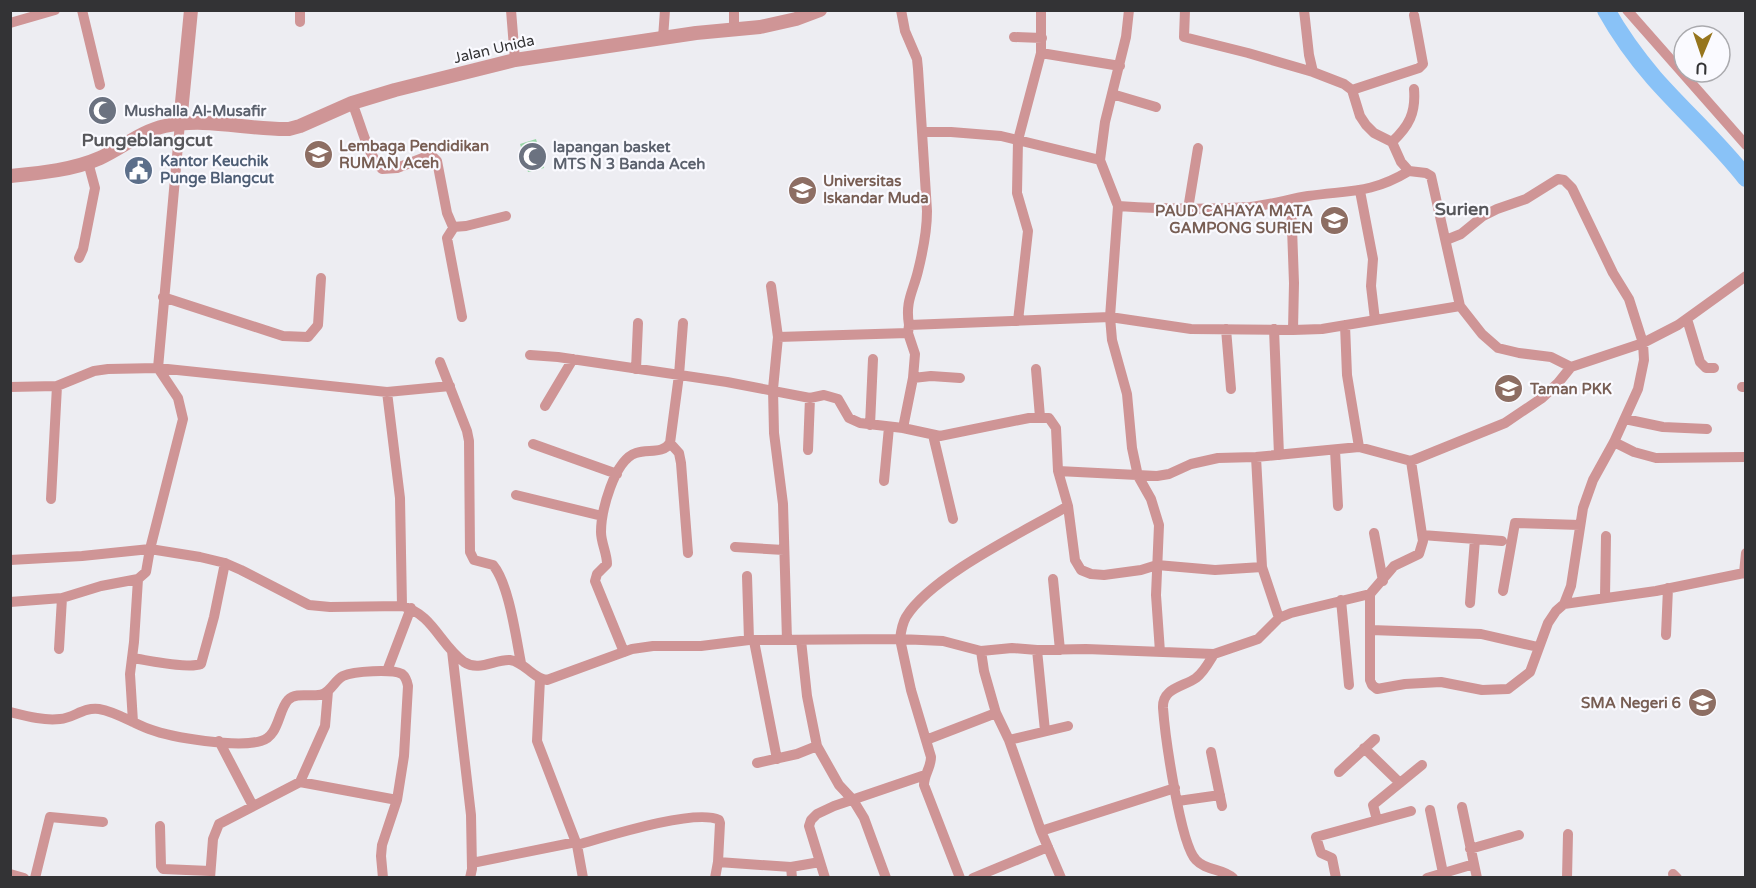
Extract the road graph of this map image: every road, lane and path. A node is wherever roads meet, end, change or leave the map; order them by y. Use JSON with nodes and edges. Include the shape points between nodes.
{"nodes":[{"id":1,"x":55,"y":10,"type":"edge"},
{"id":2,"x":82,"y":10,"type":"edge"},
{"id":3,"x":191,"y":10,"type":"edge"},
{"id":4,"x":300,"y":10,"type":"edge"},
{"id":5,"x":511,"y":10,"type":"edge"},
{"id":6,"x":665,"y":10,"type":"edge"},
{"id":7,"x":734,"y":10,"type":"edge"},
{"id":8,"x":820,"y":10,"type":"edge"},
{"id":9,"x":901,"y":10,"type":"edge"},
{"id":10,"x":1041,"y":10,"type":"edge"},
{"id":11,"x":1128,"y":10,"type":"edge"},
{"id":12,"x":1185,"y":10,"type":"edge"},
{"id":13,"x":1304,"y":10,"type":"edge"},
{"id":14,"x":1627,"y":10,"type":"edge"},
{"id":15,"x":1414,"y":15,"type":"dead end"},
{"id":16,"x":300,"y":22,"type":"dead end"},
{"id":17,"x":10,"y":23,"type":"edge"},
{"id":18,"x":734,"y":30,"type":"junction"},
{"id":19,"x":1014,"y":37,"type":"dead end"},
{"id":20,"x":663,"y":38,"type":"junction"},
{"id":21,"x":1042,"y":39,"type":"junction"},
{"id":22,"x":1041,"y":53,"type":"junction"},
{"id":23,"x":515,"y":60,"type":"junction"},
{"id":24,"x":1120,"y":66,"type":"junction"},
{"id":25,"x":1312,"y":72,"type":"junction"},
{"id":26,"x":100,"y":85,"type":"dead end"},
{"id":27,"x":1414,"y":89,"type":"dead end"},
{"id":28,"x":1352,"y":90,"type":"junction"},
{"id":29,"x":1113,"y":94,"type":"junction"},
{"id":30,"x":352,"y":104,"type":"junction"},
{"id":31,"x":1156,"y":107,"type":"dead end"},
{"id":32,"x":180,"y":123,"type":"junction"},
{"id":33,"x":922,"y":132,"type":"junction"},
{"id":34,"x":1018,"y":140,"type":"junction"},
{"id":35,"x":1392,"y":142,"type":"junction"},
{"id":36,"x":1746,"y":145,"type":"edge"},
{"id":37,"x":1198,"y":148,"type":"dead end"},
{"id":38,"x":1100,"y":160,"type":"junction"},
{"id":39,"x":88,"y":162,"type":"junction"},
{"id":40,"x":1409,"y":171,"type":"junction"},
{"id":41,"x":10,"y":176,"type":"edge"},
{"id":42,"x":1360,"y":191,"type":"junction"},
{"id":43,"x":1291,"y":200,"type":"junction"},
{"id":44,"x":1118,"y":206,"type":"junction"},
{"id":45,"x":1188,"y":209,"type":"junction"},
{"id":46,"x":506,"y":216,"type":"dead end"},
{"id":47,"x":454,"y":227,"type":"junction"},
{"id":48,"x":1446,"y":240,"type":"junction"},
{"id":49,"x":79,"y":258,"type":"dead end"},
{"id":50,"x":1746,"y":276,"type":"edge"},
{"id":51,"x":321,"y":278,"type":"dead end"},
{"id":52,"x":771,"y":286,"type":"dead end"},
{"id":53,"x":163,"y":297,"type":"junction"},
{"id":54,"x":1460,"y":306,"type":"junction"},
{"id":55,"x":462,"y":317,"type":"dead end"},
{"id":56,"x":1110,"y":317,"type":"junction"},
{"id":57,"x":1687,"y":319,"type":"junction"},
{"id":58,"x":1375,"y":320,"type":"junction"},
{"id":59,"x":1018,"y":321,"type":"junction"},
{"id":60,"x":638,"y":323,"type":"dead end"},
{"id":61,"x":683,"y":323,"type":"dead end"},
{"id":62,"x":1345,"y":325,"type":"junction"},
{"id":63,"x":908,"y":329,"type":"junction"},
{"id":64,"x":1226,"y":329,"type":"junction"},
{"id":65,"x":1274,"y":329,"type":"junction"},
{"id":66,"x":1293,"y":330,"type":"junction"},
{"id":67,"x":778,"y":337,"type":"junction"},
{"id":68,"x":1643,"y":343,"type":"junction"},
{"id":69,"x":530,"y":355,"type":"dead end"},
{"id":70,"x":873,"y":359,"type":"dead end"},
{"id":71,"x":573,"y":360,"type":"junction"},
{"id":72,"x":440,"y":362,"type":"dead end"},
{"id":73,"x":1571,"y":367,"type":"junction"},
{"id":74,"x":158,"y":368,"type":"junction"},
{"id":75,"x":1714,"y":368,"type":"dead end"},
{"id":76,"x":636,"y":369,"type":"junction"},
{"id":77,"x":1036,"y":369,"type":"dead end"},
{"id":78,"x":679,"y":375,"type":"junction"},
{"id":79,"x":913,"y":378,"type":"junction"},
{"id":80,"x":960,"y":378,"type":"dead end"},
{"id":81,"x":57,"y":386,"type":"junction"},
{"id":82,"x":450,"y":386,"type":"junction"},
{"id":83,"x":10,"y":387,"type":"edge"},
{"id":84,"x":773,"y":389,"type":"junction"},
{"id":85,"x":1231,"y":389,"type":"dead end"},
{"id":86,"x":387,"y":392,"type":"junction"},
{"id":87,"x":810,"y":398,"type":"junction"},
{"id":88,"x":545,"y":406,"type":"dead end"},
{"id":89,"x":1040,"y":417,"type":"junction"},
{"id":90,"x":1625,"y":419,"type":"junction"},
{"id":91,"x":870,"y":425,"type":"junction"},
{"id":92,"x":889,"y":427,"type":"junction"},
{"id":93,"x":903,"y":428,"type":"junction"},
{"id":94,"x":1707,"y":429,"type":"dead end"},
{"id":95,"x":933,"y":435,"type":"junction"},
{"id":96,"x":1614,"y":442,"type":"junction"},
{"id":97,"x":670,"y":443,"type":"junction"},
{"id":98,"x":533,"y":444,"type":"dead end"},
{"id":99,"x":1359,"y":447,"type":"junction"},
{"id":100,"x":808,"y":450,"type":"dead end"},
{"id":101,"x":1335,"y":450,"type":"junction"},
{"id":102,"x":1280,"y":455,"type":"junction"},
{"id":103,"x":1256,"y":457,"type":"junction"},
{"id":104,"x":1746,"y":457,"type":"edge"},
{"id":105,"x":1411,"y":460,"type":"junction"},
{"id":106,"x":1058,"y":471,"type":"junction"},
{"id":107,"x":617,"y":474,"type":"junction"},
{"id":108,"x":1138,"y":476,"type":"junction"},
{"id":109,"x":884,"y":481,"type":"dead end"},
{"id":110,"x":516,"y":495,"type":"dead end"},
{"id":111,"x":51,"y":499,"type":"dead end"},
{"id":112,"x":1068,"y":506,"type":"junction"},
{"id":113,"x":1338,"y":506,"type":"dead end"},
{"id":114,"x":602,"y":516,"type":"junction"},
{"id":115,"x":953,"y":519,"type":"dead end"},
{"id":116,"x":1580,"y":525,"type":"junction"},
{"id":117,"x":1374,"y":533,"type":"dead end"},
{"id":118,"x":1422,"y":535,"type":"junction"},
{"id":119,"x":1606,"y":536,"type":"dead end"},
{"id":120,"x":1475,"y":539,"type":"junction"},
{"id":121,"x":1502,"y":541,"type":"dead end"},
{"id":122,"x":735,"y":547,"type":"dead end"},
{"id":123,"x":150,"y":549,"type":"junction"},
{"id":124,"x":784,"y":550,"type":"junction"},
{"id":125,"x":688,"y":553,"type":"dead end"},
{"id":126,"x":1746,"y":553,"type":"edge"},
{"id":127,"x":10,"y":560,"type":"edge"},
{"id":128,"x":225,"y":563,"type":"junction"},
{"id":129,"x":1157,"y":565,"type":"junction"},
{"id":130,"x":1262,"y":567,"type":"junction"},
{"id":131,"x":1745,"y":573,"type":"edge"},
{"id":132,"x":747,"y":576,"type":"dead end"},
{"id":133,"x":138,"y":579,"type":"junction"},
{"id":134,"x":1053,"y":579,"type":"dead end"},
{"id":135,"x":1383,"y":581,"type":"junction"},
{"id":136,"x":1668,"y":588,"type":"junction"},
{"id":137,"x":1503,"y":591,"type":"dead end"},
{"id":138,"x":1370,"y":594,"type":"junction"},
{"id":139,"x":1605,"y":597,"type":"junction"},
{"id":140,"x":62,"y":598,"type":"junction"},
{"id":141,"x":1341,"y":600,"type":"junction"},
{"id":142,"x":10,"y":602,"type":"edge"},
{"id":143,"x":1470,"y":603,"type":"dead end"},
{"id":144,"x":1564,"y":604,"type":"junction"},
{"id":145,"x":407,"y":607,"type":"junction"},
{"id":146,"x":1279,"y":618,"type":"junction"},
{"id":147,"x":1371,"y":630,"type":"junction"},
{"id":148,"x":1666,"y":635,"type":"dead end"},
{"id":149,"x":900,"y":639,"type":"junction"},
{"id":150,"x":752,"y":640,"type":"junction"},
{"id":151,"x":787,"y":640,"type":"junction"},
{"id":152,"x":801,"y":640,"type":"junction"},
{"id":153,"x":1538,"y":647,"type":"junction"},
{"id":154,"x":59,"y":649,"type":"dead end"},
{"id":155,"x":1038,"y":650,"type":"junction"},
{"id":156,"x":1060,"y":650,"type":"junction"},
{"id":157,"x":452,"y":651,"type":"junction"},
{"id":158,"x":981,"y":651,"type":"junction"},
{"id":159,"x":624,"y":652,"type":"junction"},
{"id":160,"x":1160,"y":652,"type":"junction"},
{"id":161,"x":1214,"y":654,"type":"junction"},
{"id":162,"x":132,"y":658,"type":"junction"},
{"id":163,"x":520,"y":663,"type":"junction"},
{"id":164,"x":387,"y":672,"type":"junction"},
{"id":165,"x":540,"y":679,"type":"junction"},
{"id":166,"x":1349,"y":686,"type":"dead end"},
{"id":167,"x":328,"y":691,"type":"junction"},
{"id":168,"x":10,"y":712,"type":"edge"},
{"id":169,"x":996,"y":713,"type":"junction"},
{"id":170,"x":132,"y":722,"type":"junction"},
{"id":171,"x":1068,"y":726,"type":"dead end"},
{"id":172,"x":1045,"y":731,"type":"junction"},
{"id":173,"x":1374,"y":739,"type":"dead end"},
{"id":174,"x":926,"y":740,"type":"junction"},
{"id":175,"x":1009,"y":740,"type":"junction"},
{"id":176,"x":219,"y":741,"type":"junction"},
{"id":177,"x":817,"y":746,"type":"junction"},
{"id":178,"x":1364,"y":748,"type":"junction"},
{"id":179,"x":1211,"y":752,"type":"dead end"},
{"id":180,"x":777,"y":759,"type":"junction"},
{"id":181,"x":757,"y":763,"type":"dead end"},
{"id":182,"x":1422,"y":765,"type":"dead end"},
{"id":183,"x":1339,"y":772,"type":"dead end"},
{"id":184,"x":925,"y":775,"type":"junction"},
{"id":185,"x":300,"y":782,"type":"junction"},
{"id":186,"x":1400,"y":783,"type":"junction"},
{"id":187,"x":1175,"y":788,"type":"junction"},
{"id":188,"x":397,"y":800,"type":"junction"},
{"id":189,"x":853,"y":801,"type":"junction"},
{"id":190,"x":1178,"y":801,"type":"junction"},
{"id":191,"x":253,"y":806,"type":"junction"},
{"id":192,"x":1462,"y":807,"type":"dead end"},
{"id":193,"x":1430,"y":810,"type":"dead end"},
{"id":194,"x":1411,"y":811,"type":"dead end"},
{"id":195,"x":1377,"y":820,"type":"junction"},
{"id":196,"x":103,"y":822,"type":"dead end"},
{"id":197,"x":160,"y":826,"type":"dead end"},
{"id":198,"x":1041,"y":831,"type":"junction"},
{"id":199,"x":1568,"y":834,"type":"dead end"},
{"id":200,"x":1519,"y":836,"type":"dead end"},
{"id":201,"x":577,"y":843,"type":"junction"},
{"id":202,"x":1048,"y":848,"type":"junction"},
{"id":203,"x":1470,"y":849,"type":"junction"},
{"id":204,"x":718,"y":862,"type":"junction"},
{"id":205,"x":820,"y":862,"type":"junction"},
{"id":206,"x":472,"y":863,"type":"junction"},
{"id":207,"x":1474,"y":864,"type":"junction"},
{"id":208,"x":791,"y":872,"type":"edge"},
{"id":209,"x":162,"y":873,"type":"edge"},
{"id":210,"x":1443,"y":873,"type":"junction"},
{"id":211,"x":10,"y":874,"type":"edge"},
{"id":212,"x":210,"y":874,"type":"edge"},
{"id":213,"x":24,"y":878,"type":"edge"},
{"id":214,"x":35,"y":878,"type":"edge"},
{"id":215,"x":383,"y":878,"type":"edge"},
{"id":216,"x":470,"y":878,"type":"edge"},
{"id":217,"x":583,"y":878,"type":"edge"},
{"id":218,"x":715,"y":878,"type":"edge"},
{"id":219,"x":825,"y":878,"type":"edge"},
{"id":220,"x":886,"y":878,"type":"edge"},
{"id":221,"x":960,"y":878,"type":"edge"},
{"id":222,"x":973,"y":878,"type":"edge"},
{"id":223,"x":1061,"y":878,"type":"edge"},
{"id":224,"x":1233,"y":878,"type":"edge"},
{"id":225,"x":1336,"y":878,"type":"edge"},
{"id":226,"x":1427,"y":878,"type":"edge"},
{"id":227,"x":1476,"y":878,"type":"edge"},
{"id":228,"x":1567,"y":878,"type":"edge"}],
"edges":[{"from":1,"to":17,"type":"street"},
{"from":2,"to":26,"type":"street"},
{"from":3,"to":32,"type":"street"},
{"from":4,"to":16,"type":"street"},
{"from":5,"to":23,"type":"street"},
{"from":6,"to":20,"type":"street"},
{"from":7,"to":18,"type":"street"},
{"from":8,"to":18,"type":"street","name":"Jalan Unida","via":[[769,25]]},
{"from":9,"to":33,"type":"street","via":[[917,59]]},
{"from":10,"to":21,"type":"street"},
{"from":11,"to":24,"type":"street"},
{"from":12,"to":25,"type":"street","via":[[1184,37]]},
{"from":13,"to":25,"type":"street"},
{"from":14,"to":36,"type":"street"},
{"from":15,"to":28,"type":"street","via":[[1423,64]]},
{"from":18,"to":20,"type":"street","name":"Jalan Unida"},
{"from":19,"to":21,"type":"street"},
{"from":20,"to":23,"type":"street","name":"Jalan Unida"},
{"from":21,"to":22,"type":"street"},
{"from":22,"to":24,"type":"street"},
{"from":22,"to":34,"type":"street"},
{"from":23,"to":30,"type":"street","name":"Jalan Unida"},
{"from":24,"to":29,"type":"street"},
{"from":25,"to":28,"type":"street"},
{"from":27,"to":35,"type":"street","via":[[1414,109],[1404,131]]},
{"from":28,"to":35,"type":"street","via":[[1366,125]]},
{"from":29,"to":31,"type":"street"},
{"from":29,"to":38,"type":"street"},
{"from":30,"to":32,"type":"street","name":"Jalan Unida","via":[[289,129]]},
{"from":30,"to":47,"type":"street","via":[[382,169],[397,168],[428,156],[437,161],[447,213]]},
{"from":32,"to":39,"type":"street","name":"Jalan Unida","via":[[152,129]]},
{"from":32,"to":53,"type":"street"},
{"from":33,"to":34,"type":"street"},
{"from":33,"to":63,"type":"street","via":[[927,226],[918,273],[907,302]]},
{"from":34,"to":38,"type":"street"},
{"from":34,"to":59,"type":"street","via":[[1017,193],[1028,231]]},
{"from":35,"to":40,"type":"street"},
{"from":37,"to":45,"type":"street"},
{"from":38,"to":44,"type":"street"},
{"from":39,"to":41,"type":"street","name":"Jalan Unida"},
{"from":39,"to":49,"type":"street","via":[[95,188]]},
{"from":40,"to":42,"type":"street","via":[[1392,182]]},
{"from":40,"to":48,"type":"street","via":[[1431,176]]},
{"from":42,"to":43,"type":"street"},
{"from":42,"to":58,"type":"street","via":[[1372,259]]},
{"from":43,"to":45,"type":"street","via":[[1250,207]]},
{"from":43,"to":66,"type":"street"},
{"from":44,"to":45,"type":"street"},
{"from":44,"to":56,"type":"street"},
{"from":46,"to":47,"type":"street"},
{"from":47,"to":55,"type":"street","via":[[447,238]]},
{"from":48,"to":54,"type":"street"},
{"from":48,"to":68,"type":"street","via":[[1497,209],[1526,199],[1558,179],[1564,180],[1572,188],[1629,299]]},
{"from":50,"to":57,"type":"street"},
{"from":51,"to":53,"type":"street","via":[[318,326],[308,338],[283,336]]},
{"from":52,"to":67,"type":"street"},
{"from":53,"to":74,"type":"street"},
{"from":54,"to":58,"type":"street"},
{"from":54,"to":73,"type":"street","via":[[1498,348],[1551,357]]},
{"from":56,"to":59,"type":"street"},
{"from":56,"to":64,"type":"street","via":[[1191,329]]},
{"from":56,"to":108,"type":"street","via":[[1112,340],[1127,394]]},
{"from":57,"to":68,"type":"street"},
{"from":57,"to":75,"type":"street","via":[[1700,362],[1706,368]]},
{"from":58,"to":62,"type":"street"},
{"from":59,"to":63,"type":"street"},
{"from":60,"to":76,"type":"street"},
{"from":61,"to":78,"type":"street"},
{"from":62,"to":66,"type":"street"},
{"from":62,"to":99,"type":"street","via":[[1347,375]]},
{"from":63,"to":67,"type":"street"},
{"from":63,"to":79,"type":"street","via":[[915,354]]},
{"from":64,"to":65,"type":"street"},
{"from":64,"to":85,"type":"street"},
{"from":65,"to":66,"type":"street"},
{"from":65,"to":102,"type":"street"},
{"from":67,"to":84,"type":"street"},
{"from":68,"to":73,"type":"street"},
{"from":68,"to":90,"type":"street","via":[[1642,374]]},
{"from":69,"to":71,"type":"street"},
{"from":70,"to":91,"type":"street"},
{"from":71,"to":76,"type":"street"},
{"from":71,"to":88,"type":"street"},
{"from":72,"to":82,"type":"street"},
{"from":73,"to":105,"type":"street","via":[[1542,398],[1505,423]]},
{"from":74,"to":81,"type":"street","via":[[94,371]]},
{"from":74,"to":86,"type":"street"},
{"from":74,"to":123,"type":"street","via":[[178,398],[183,419]]},
{"from":76,"to":78,"type":"street"},
{"from":77,"to":89,"type":"street"},
{"from":78,"to":84,"type":"street"},
{"from":78,"to":97,"type":"street"},
{"from":79,"to":80,"type":"street"},
{"from":79,"to":93,"type":"street"},
{"from":81,"to":83,"type":"street"},
{"from":81,"to":111,"type":"street"},
{"from":82,"to":86,"type":"street"},
{"from":82,"to":163,"type":"street","via":[[469,441],[470,552],[474,560],[493,565],[499,573]]},
{"from":84,"to":87,"type":"street"},
{"from":84,"to":124,"type":"street"},
{"from":86,"to":145,"type":"street","via":[[400,498]]},
{"from":87,"to":91,"type":"street","via":[[835,397],[849,418]]},
{"from":87,"to":100,"type":"street"},
{"from":89,"to":95,"type":"street"},
{"from":89,"to":106,"type":"street","via":[[1049,418],[1056,428]]},
{"from":90,"to":94,"type":"street","via":[[1663,427]]},
{"from":90,"to":96,"type":"street"},
{"from":91,"to":92,"type":"street"},
{"from":92,"to":93,"type":"street"},
{"from":92,"to":109,"type":"street"},
{"from":93,"to":95,"type":"street"},
{"from":95,"to":115,"type":"street"},
{"from":96,"to":104,"type":"street","via":[[1656,458]]},
{"from":96,"to":116,"type":"street","via":[[1593,480]]},
{"from":97,"to":107,"type":"street","via":[[663,450],[629,456]]},
{"from":97,"to":125,"type":"street","via":[[679,453],[681,463]]},
{"from":98,"to":107,"type":"street"},
{"from":99,"to":101,"type":"street"},
{"from":99,"to":105,"type":"street"},
{"from":101,"to":102,"type":"street"},
{"from":101,"to":113,"type":"street"},
{"from":102,"to":103,"type":"street"},
{"from":103,"to":108,"type":"street","via":[[1218,458],[1169,474]]},
{"from":103,"to":130,"type":"street"},
{"from":105,"to":118,"type":"street"},
{"from":106,"to":108,"type":"street"},
{"from":106,"to":112,"type":"street"},
{"from":107,"to":114,"type":"street"},
{"from":108,"to":129,"type":"street","via":[[1156,512]]},
{"from":110,"to":114,"type":"street"},
{"from":112,"to":129,"type":"street","via":[[1075,560],[1081,570],[1104,574]]},
{"from":112,"to":149,"type":"street","via":[[933,589],[907,616]]},
{"from":114,"to":159,"type":"street","via":[[607,561],[596,576],[596,585]]},
{"from":116,"to":137,"type":"street","via":[[1515,523]]},
{"from":116,"to":144,"type":"street","via":[[1571,586]]},
{"from":117,"to":135,"type":"street"},
{"from":118,"to":120,"type":"street"},
{"from":118,"to":135,"type":"street","via":[[1419,554],[1394,566]]},
{"from":119,"to":139,"type":"street"},
{"from":120,"to":121,"type":"street"},
{"from":120,"to":143,"type":"street"},
{"from":122,"to":124,"type":"street"},
{"from":123,"to":127,"type":"street"},
{"from":123,"to":128,"type":"street"},
{"from":123,"to":133,"type":"street","via":[[146,572]]},
{"from":124,"to":151,"type":"street"},
{"from":126,"to":131,"type":"street"},
{"from":128,"to":145,"type":"street","via":[[309,605]]},
{"from":128,"to":162,"type":"street","via":[[201,664]]},
{"from":129,"to":130,"type":"street","via":[[1215,570]]},
{"from":129,"to":160,"type":"street"},
{"from":130,"to":146,"type":"street"},
{"from":131,"to":136,"type":"street"},
{"from":132,"to":150,"type":"street"},
{"from":133,"to":140,"type":"street"},
{"from":133,"to":162,"type":"street"},
{"from":134,"to":156,"type":"street"},
{"from":135,"to":138,"type":"street"},
{"from":136,"to":139,"type":"street"},
{"from":136,"to":148,"type":"street"},
{"from":138,"to":141,"type":"street"},
{"from":138,"to":147,"type":"street"},
{"from":139,"to":144,"type":"street"},
{"from":140,"to":142,"type":"street"},
{"from":140,"to":154,"type":"street"},
{"from":141,"to":146,"type":"street"},
{"from":141,"to":166,"type":"street"},
{"from":144,"to":153,"type":"street","via":[[1548,623]]},
{"from":145,"to":157,"type":"street","via":[[429,621]]},
{"from":145,"to":164,"type":"street"},
{"from":146,"to":161,"type":"street","via":[[1258,639]]},
{"from":147,"to":153,"type":"street","via":[[1482,634]]},
{"from":147,"to":153,"type":"street","via":[[1370,680],[1377,689],[1441,682],[1482,690],[1508,689],[1530,672]]},
{"from":149,"to":152,"type":"street"},
{"from":149,"to":158,"type":"street","via":[[943,640]]},
{"from":149,"to":174,"type":"street"},
{"from":150,"to":151,"type":"street"},
{"from":150,"to":159,"type":"street","via":[[642,647]]},
{"from":150,"to":180,"type":"street"},
{"from":151,"to":152,"type":"street"},
{"from":152,"to":177,"type":"street"},
{"from":155,"to":156,"type":"street"},
{"from":155,"to":158,"type":"street"},
{"from":155,"to":172,"type":"street"},
{"from":156,"to":160,"type":"street"},
{"from":157,"to":163,"type":"street","via":[[473,665],[508,660]]},
{"from":157,"to":206,"type":"street","via":[[471,815]]},
{"from":158,"to":169,"type":"street"},
{"from":159,"to":165,"type":"street","via":[[551,680]]},
{"from":160,"to":161,"type":"street"},
{"from":161,"to":187,"type":"street","via":[[1199,675],[1172,690],[1163,700]]},
{"from":162,"to":170,"type":"street"},
{"from":163,"to":165,"type":"street"},
{"from":164,"to":167,"type":"street","via":[[353,672],[340,677]]},
{"from":164,"to":188,"type":"street","via":[[402,674],[408,686]]},
{"from":165,"to":201,"type":"street","via":[[537,741]]},
{"from":167,"to":176,"type":"street","via":[[290,699],[272,733],[263,740]]},
{"from":167,"to":185,"type":"street","via":[[328,717]]},
{"from":168,"to":170,"type":"street","via":[[60,719],[92,708],[115,712]]},
{"from":169,"to":174,"type":"street"},
{"from":169,"to":175,"type":"street"},
{"from":170,"to":176,"type":"street","via":[[166,735]]},
{"from":171,"to":172,"type":"street"},
{"from":172,"to":175,"type":"street"},
{"from":173,"to":178,"type":"street"},
{"from":174,"to":184,"type":"street","via":[[931,765]]},
{"from":175,"to":198,"type":"street"},
{"from":176,"to":191,"type":"street"},
{"from":177,"to":180,"type":"street"},
{"from":177,"to":189,"type":"street","via":[[834,778]]},
{"from":178,"to":183,"type":"street"},
{"from":178,"to":186,"type":"street"},
{"from":179,"to":190,"type":"street","via":[[1221,800]]},
{"from":180,"to":181,"type":"street"},
{"from":182,"to":186,"type":"street"},
{"from":184,"to":189,"type":"street"},
{"from":184,"to":221,"type":"street","via":[[924,789]]},
{"from":185,"to":188,"type":"street"},
{"from":185,"to":191,"type":"street"},
{"from":186,"to":195,"type":"street","via":[[1373,805]]},
{"from":187,"to":190,"type":"street"},
{"from":187,"to":198,"type":"street"},
{"from":188,"to":215,"type":"street","via":[[382,845]]},
{"from":189,"to":205,"type":"street","via":[[834,806],[812,819],[809,826]]},
{"from":189,"to":220,"type":"street","via":[[864,818]]},
{"from":190,"to":224,"type":"street","via":[[1192,855],[1200,864]]},
{"from":191,"to":212,"type":"street","via":[[219,824],[213,839]]},
{"from":192,"to":203,"type":"street"},
{"from":193,"to":210,"type":"street"},
{"from":194,"to":195,"type":"street"},
{"from":195,"to":225,"type":"street","via":[[1316,837],[1321,853],[1332,858]]},
{"from":196,"to":214,"type":"street","via":[[50,817]]},
{"from":197,"to":209,"type":"street"},
{"from":198,"to":202,"type":"street"},
{"from":199,"to":228,"type":"street"},
{"from":200,"to":203,"type":"street"},
{"from":201,"to":204,"type":"street","via":[[689,818],[713,818],[720,823]]},
{"from":201,"to":206,"type":"street"},
{"from":201,"to":217,"type":"street"},
{"from":202,"to":222,"type":"street"},
{"from":202,"to":223,"type":"street"},
{"from":203,"to":207,"type":"street"},
{"from":204,"to":208,"type":"street"},
{"from":204,"to":218,"type":"street"},
{"from":205,"to":208,"type":"street"},
{"from":205,"to":219,"type":"street"},
{"from":206,"to":216,"type":"street"},
{"from":207,"to":210,"type":"street"},
{"from":207,"to":227,"type":"street"},
{"from":209,"to":212,"type":"street"},
{"from":210,"to":226,"type":"street"},
{"from":211,"to":213,"type":"street"}]}
